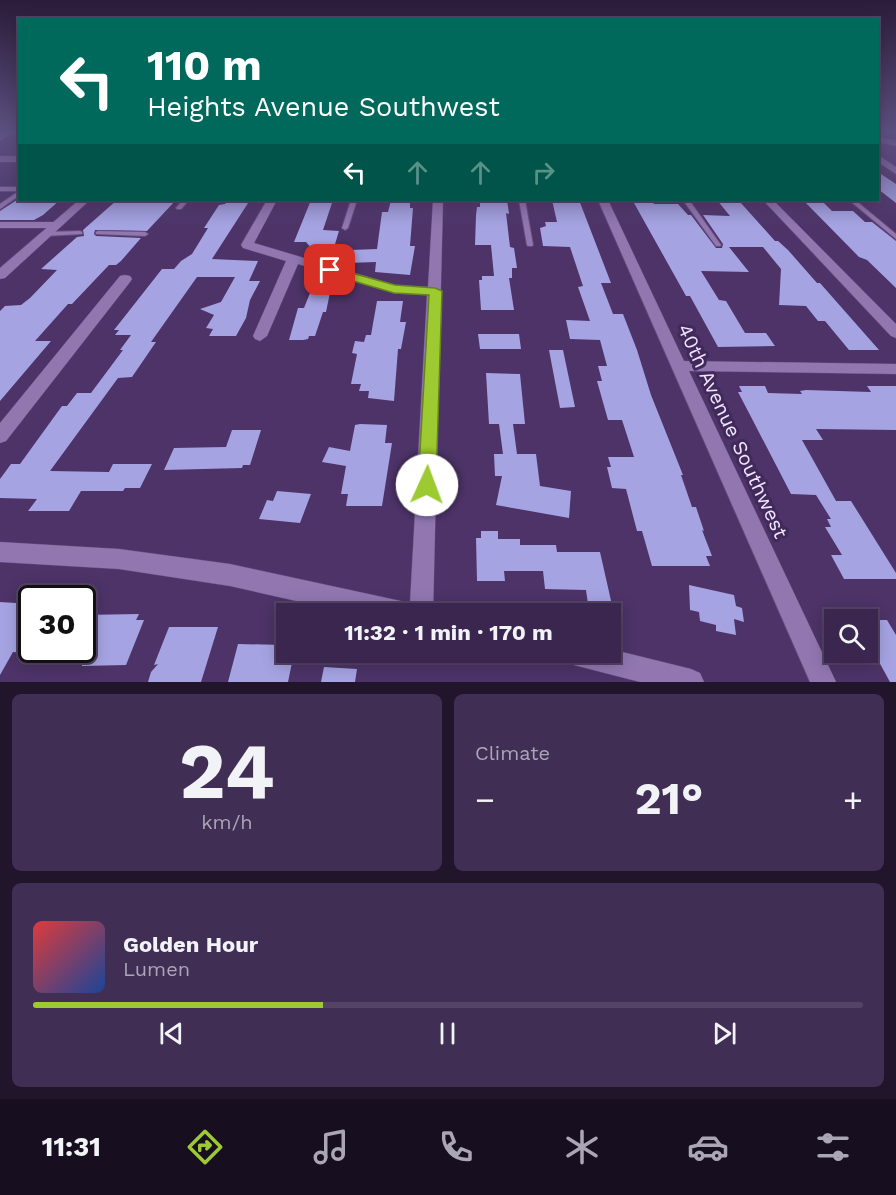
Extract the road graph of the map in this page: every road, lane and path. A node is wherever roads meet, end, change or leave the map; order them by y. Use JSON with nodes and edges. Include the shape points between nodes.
{"nodes":[{"id":1,"x":0,"y":189,"type":"edge"},
{"id":2,"x":18,"y":190,"type":"edge"},
{"id":3,"x":18,"y":192,"type":"edge"},
{"id":4,"x":84,"y":201,"type":"edge"},
{"id":5,"x":185,"y":201,"type":"edge"},
{"id":6,"x":271,"y":201,"type":"edge"},
{"id":7,"x":354,"y":201,"type":"edge"},
{"id":8,"x":438,"y":201,"type":"edge"},
{"id":9,"x":522,"y":201,"type":"edge"},
{"id":10,"x":603,"y":201,"type":"edge"},
{"id":11,"x":687,"y":201,"type":"edge"},
{"id":12,"x":769,"y":201,"type":"edge"},
{"id":13,"x":853,"y":201,"type":"edge"},
{"id":14,"x":0,"y":207,"type":"edge"},
{"id":15,"x":178,"y":208,"type":"dead end"},
{"id":16,"x":0,"y":225,"type":"edge"},
{"id":17,"x":55,"y":225,"type":"junction"},
{"id":18,"x":345,"y":228,"type":"dead end"},
{"id":19,"x":80,"y":233,"type":"dead end"},
{"id":20,"x":98,"y":233,"type":"dead end"},
{"id":21,"x":45,"y":234,"type":"junction"},
{"id":22,"x":145,"y":234,"type":"dead end"},
{"id":23,"x":896,"y":237,"type":"edge"},
{"id":24,"x":530,"y":245,"type":"dead end"},
{"id":25,"x":718,"y":245,"type":"dead end"},
{"id":26,"x":293,"y":260,"type":"junction"},
{"id":27,"x":0,"y":275,"type":"edge"},
{"id":28,"x":125,"y":279,"type":"dead end"},
{"id":29,"x":435,"y":291,"type":"junction"},
{"id":30,"x":896,"y":333,"type":"edge"},
{"id":31,"x":260,"y":336,"type":"dead end"},
{"id":32,"x":679,"y":366,"type":"junction"},
{"id":33,"x":896,"y":369,"type":"edge"},
{"id":34,"x":0,"y":436,"type":"edge"},
{"id":35,"x":0,"y":552,"type":"edge"},
{"id":36,"x":358,"y":603,"type":"edge"},
{"id":37,"x":421,"y":603,"type":"edge"},
{"id":38,"x":614,"y":663,"type":"edge"},
{"id":39,"x":691,"y":682,"type":"edge"},
{"id":40,"x":823,"y":682,"type":"edge"}],
"edges":[{"from":1,"to":2,"type":"lane"},
{"from":3,"to":14,"type":"lane"},
{"from":4,"to":17,"type":"street"},
{"from":5,"to":15,"type":"lane"},
{"from":6,"to":26,"type":"street","via":[[247,245]]},
{"from":7,"to":18,"type":"lane"},
{"from":8,"to":29,"type":"street"},
{"from":9,"to":24,"type":"lane"},
{"from":10,"to":32,"type":"street","name":"40th Avenue Southwest"},
{"from":11,"to":25,"type":"lane"},
{"from":12,"to":30,"type":"street"},
{"from":13,"to":23,"type":"lane"},
{"from":16,"to":17,"type":"street"},
{"from":17,"to":21,"type":"street"},
{"from":19,"to":21,"type":"lane"},
{"from":20,"to":22,"type":"lane"},
{"from":21,"to":27,"type":"street"},
{"from":26,"to":29,"type":"street","via":[[394,289]]},
{"from":26,"to":31,"type":"street"},
{"from":28,"to":34,"type":"street"},
{"from":29,"to":37,"type":"street"},
{"from":32,"to":33,"type":"street"},
{"from":32,"to":40,"type":"street","name":"40th Avenue Southwest"},
{"from":35,"to":36,"type":"street","via":[[119,559],[230,575]]},
{"from":38,"to":39,"type":"street"}]}
